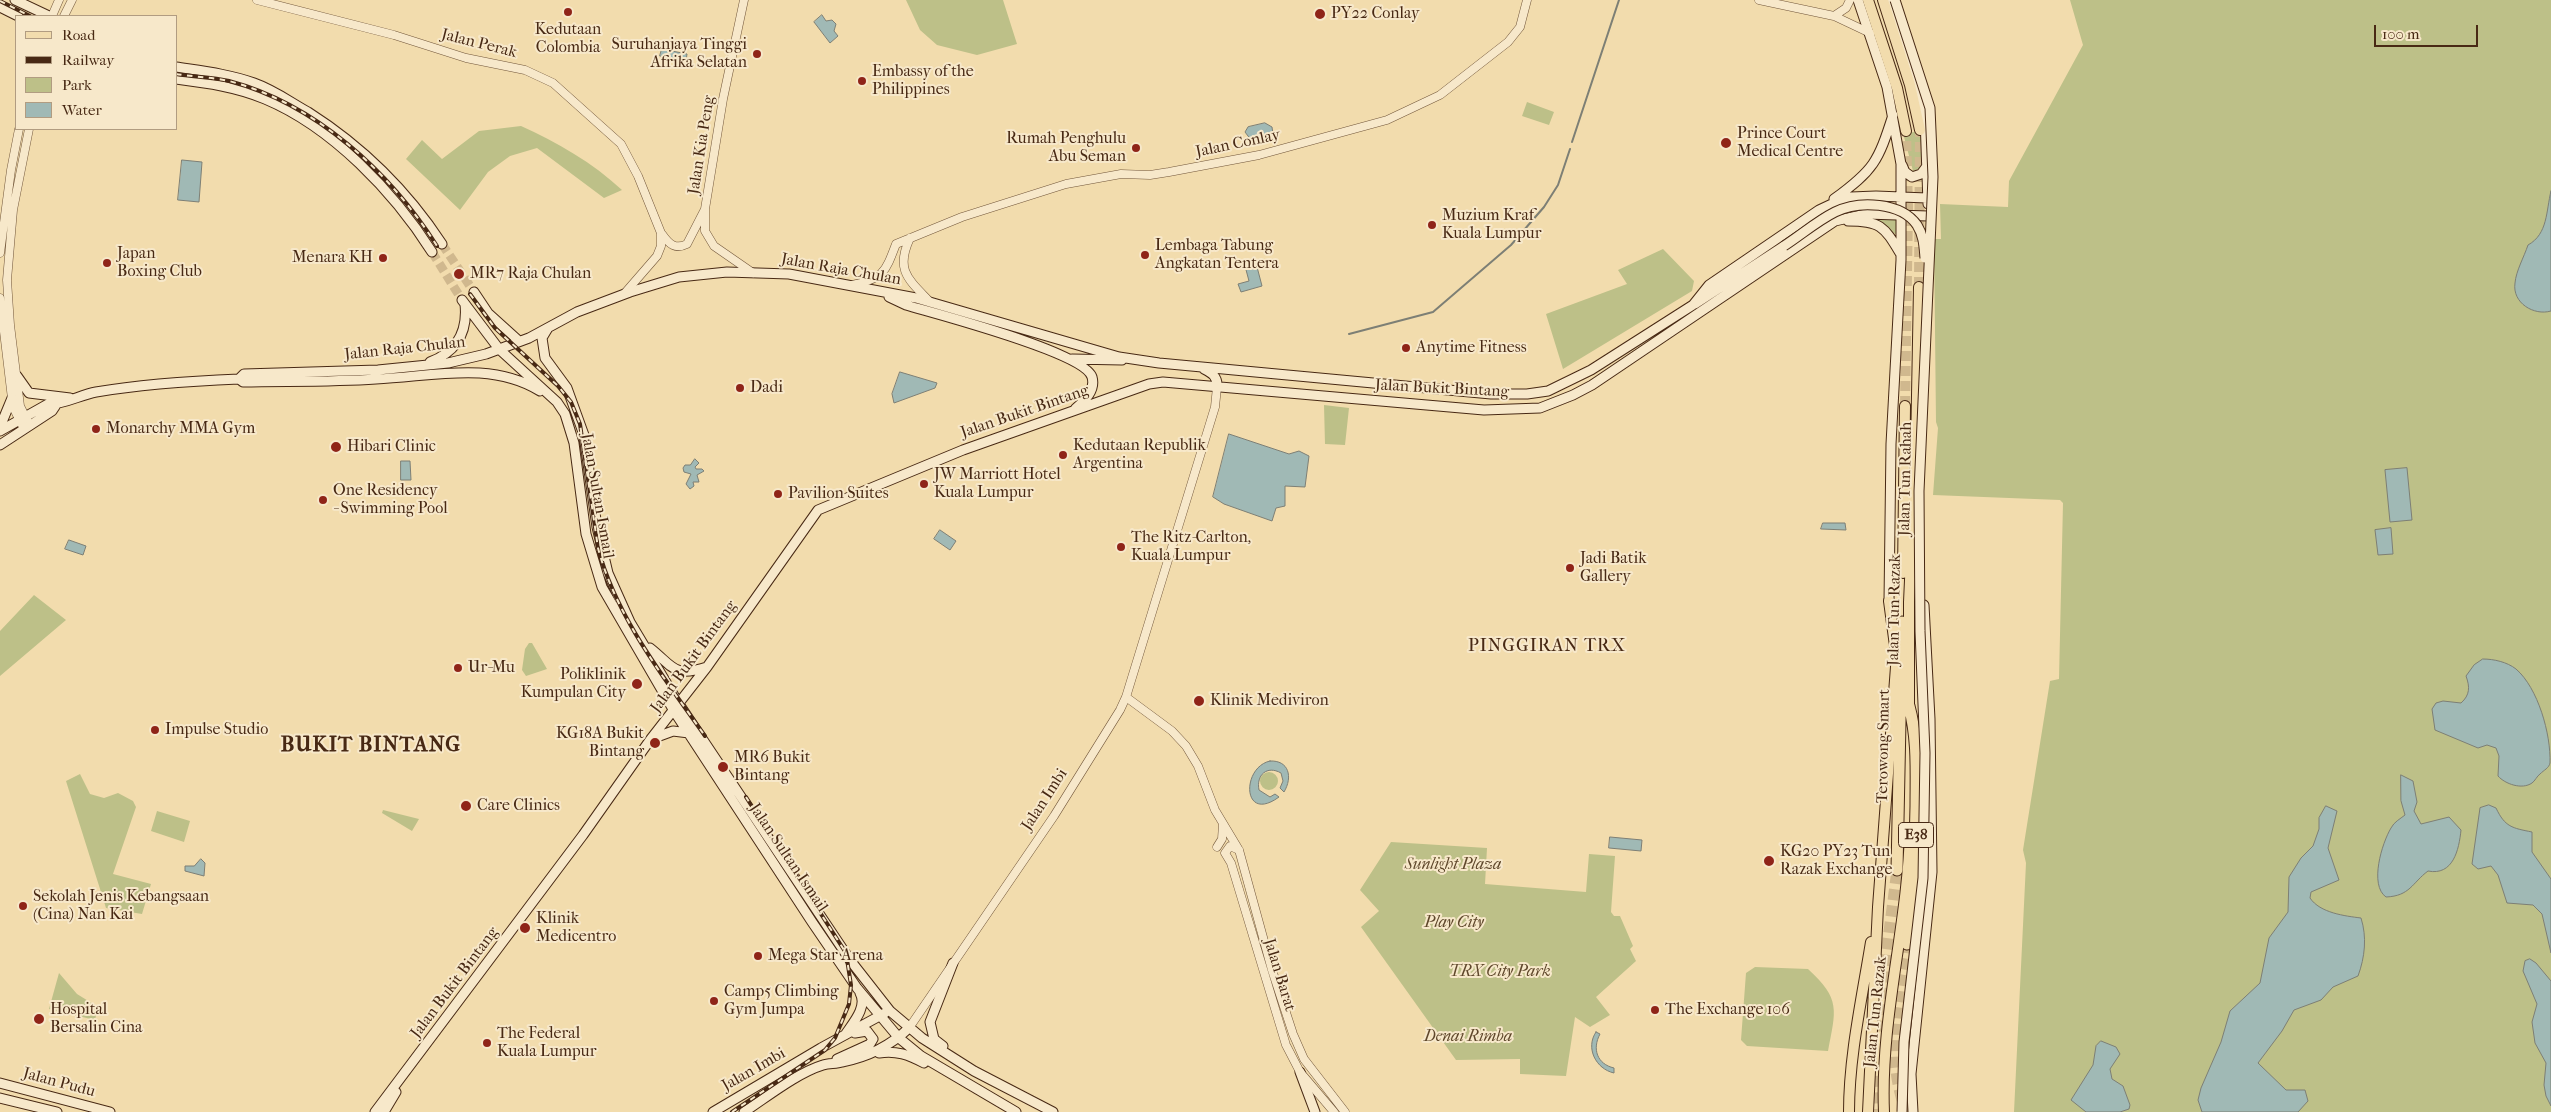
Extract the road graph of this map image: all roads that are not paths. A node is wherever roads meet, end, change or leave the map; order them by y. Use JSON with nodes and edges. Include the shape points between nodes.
{"nodes":[{"id":1,"x":15,"y":0,"type":"edge"},
{"id":2,"x":59,"y":0,"type":"edge"},
{"id":3,"x":72,"y":0,"type":"edge"},
{"id":4,"x":257,"y":0,"type":"edge"},
{"id":5,"x":1527,"y":0,"type":"edge"},
{"id":6,"x":1759,"y":0,"type":"edge"},
{"id":7,"x":1850,"y":0,"type":"edge"},
{"id":8,"x":1858,"y":0,"type":"edge"},
{"id":9,"x":1868,"y":0,"type":"edge"},
{"id":10,"x":1882,"y":0,"type":"edge"},
{"id":11,"x":1889,"y":0,"type":"edge"},
{"id":12,"x":1895,"y":0,"type":"edge"},
{"id":13,"x":742,"y":2,"type":"edge"},
{"id":14,"x":0,"y":7,"type":"edge"},
{"id":15,"x":49,"y":14,"type":"edge"},
{"id":16,"x":16,"y":15,"type":"edge"},
{"id":17,"x":64,"y":15,"type":"edge"},
{"id":18,"x":1834,"y":16,"type":"junction"},
{"id":19,"x":1870,"y":33,"type":"junction"},
{"id":20,"x":178,"y":67,"type":"edge"},
{"id":21,"x":178,"y":80,"type":"edge"},
{"id":22,"x":1893,"y":113,"type":"junction"},
{"id":23,"x":19,"y":130,"type":"edge"},
{"id":24,"x":29,"y":130,"type":"edge"},
{"id":25,"x":1920,"y":130,"type":"tunnel mouth"},
{"id":26,"x":1906,"y":131,"type":"tunnel mouth"},
{"id":27,"x":1902,"y":164,"type":"junction"},
{"id":28,"x":1927,"y":166,"type":"junction"},
{"id":29,"x":10,"y":170,"type":"junction"},
{"id":30,"x":19,"y":171,"type":"junction"},
{"id":31,"x":1902,"y":197,"type":"junction"},
{"id":32,"x":1928,"y":198,"type":"junction"},
{"id":33,"x":705,"y":209,"type":"junction"},
{"id":34,"x":1819,"y":210,"type":"junction"},
{"id":35,"x":1901,"y":214,"type":"junction"},
{"id":36,"x":1928,"y":216,"type":"junction"},
{"id":37,"x":1835,"y":221,"type":"junction"},
{"id":38,"x":661,"y":233,"type":"junction"},
{"id":39,"x":910,"y":238,"type":"junction"},
{"id":40,"x":442,"y":244,"type":"tunnel mouth"},
{"id":41,"x":432,"y":252,"type":"tunnel mouth"},
{"id":42,"x":0,"y":253,"type":"edge"},
{"id":43,"x":1900,"y":253,"type":"junction"},
{"id":44,"x":753,"y":273,"type":"junction"},
{"id":45,"x":852,"y":285,"type":"junction"},
{"id":46,"x":1922,"y":291,"type":"junction"},
{"id":47,"x":474,"y":292,"type":"tunnel mouth"},
{"id":48,"x":879,"y":292,"type":"junction"},
{"id":49,"x":624,"y":294,"type":"junction"},
{"id":50,"x":0,"y":298,"type":"edge"},
{"id":51,"x":930,"y":302,"type":"junction"},
{"id":52,"x":1693,"y":305,"type":"junction"},
{"id":53,"x":548,"y":328,"type":"junction"},
{"id":54,"x":519,"y":341,"type":"junction"},
{"id":55,"x":499,"y":349,"type":"junction"},
{"id":56,"x":1119,"y":357,"type":"joint"},
{"id":57,"x":1072,"y":359,"type":"junction"},
{"id":58,"x":1140,"y":360,"type":"junction"},
{"id":59,"x":410,"y":367,"type":"junction"},
{"id":60,"x":1199,"y":367,"type":"junction"},
{"id":61,"x":17,"y":376,"type":"junction"},
{"id":62,"x":239,"y":379,"type":"junction"},
{"id":63,"x":1218,"y":387,"type":"junction"},
{"id":64,"x":12,"y":398,"type":"junction"},
{"id":65,"x":72,"y":398,"type":"junction"},
{"id":66,"x":557,"y":402,"type":"junction"},
{"id":67,"x":56,"y":405,"type":"junction"},
{"id":68,"x":1905,"y":406,"type":"tunnel mouth"},
{"id":69,"x":1073,"y":411,"type":"junction"},
{"id":70,"x":21,"y":418,"type":"junction"},
{"id":71,"x":0,"y":427,"type":"edge"},
{"id":72,"x":27,"y":427,"type":"junction"},
{"id":73,"x":0,"y":431,"type":"edge"},
{"id":74,"x":1924,"y":444,"type":"junction"},
{"id":75,"x":0,"y":445,"type":"edge"},
{"id":76,"x":1915,"y":517,"type":"junction"},
{"id":77,"x":1889,"y":601,"type":"joint"},
{"id":78,"x":1902,"y":622,"type":"junction"},
{"id":79,"x":644,"y":643,"type":"junction"},
{"id":80,"x":1896,"y":650,"type":"junction"},
{"id":81,"x":1909,"y":651,"type":"junction"},
{"id":82,"x":708,"y":667,"type":"junction"},
{"id":83,"x":1927,"y":672,"type":"junction"},
{"id":84,"x":1126,"y":697,"type":"junction"},
{"id":85,"x":1909,"y":706,"type":"junction"},
{"id":86,"x":677,"y":708,"type":"junction"},
{"id":87,"x":689,"y":733,"type":"junction"},
{"id":88,"x":650,"y":740,"type":"junction"},
{"id":89,"x":1223,"y":822,"type":"junction"},
{"id":90,"x":1217,"y":847,"type":"dead end"},
{"id":91,"x":1239,"y":850,"type":"junction"},
{"id":92,"x":1897,"y":870,"type":"tunnel mouth"},
{"id":93,"x":1878,"y":907,"type":"junction"},
{"id":94,"x":1907,"y":944,"type":"tunnel mouth"},
{"id":95,"x":953,"y":963,"type":"junction"},
{"id":96,"x":857,"y":988,"type":"junction"},
{"id":97,"x":890,"y":1011,"type":"junction"},
{"id":98,"x":880,"y":1016,"type":"junction"},
{"id":99,"x":910,"y":1028,"type":"junction"},
{"id":100,"x":845,"y":1035,"type":"junction"},
{"id":101,"x":899,"y":1038,"type":"junction"},
{"id":102,"x":866,"y":1055,"type":"junction"},
{"id":103,"x":963,"y":1064,"type":"junction"},
{"id":104,"x":823,"y":1065,"type":"junction"},
{"id":105,"x":974,"y":1070,"type":"junction"},
{"id":106,"x":1300,"y":1072,"type":"junction"},
{"id":107,"x":400,"y":1080,"type":"junction"},
{"id":108,"x":0,"y":1083,"type":"edge"},
{"id":109,"x":1320,"y":1088,"type":"junction"},
{"id":110,"x":980,"y":1093,"type":"junction"},
{"id":111,"x":0,"y":1098,"type":"edge"},
{"id":112,"x":57,"y":1112,"type":"edge"},
{"id":113,"x":110,"y":1112,"type":"edge"},
{"id":114,"x":375,"y":1112,"type":"edge"},
{"id":115,"x":384,"y":1112,"type":"edge"},
{"id":116,"x":713,"y":1112,"type":"edge"},
{"id":117,"x":744,"y":1112,"type":"edge"},
{"id":118,"x":1016,"y":1112,"type":"edge"},
{"id":119,"x":1053,"y":1112,"type":"edge"},
{"id":120,"x":1315,"y":1112,"type":"edge"},
{"id":121,"x":1334,"y":1112,"type":"edge"},
{"id":122,"x":1345,"y":1112,"type":"edge"},
{"id":123,"x":1849,"y":1112,"type":"edge"},
{"id":124,"x":1868,"y":1112,"type":"edge"},
{"id":125,"x":1884,"y":1112,"type":"edge"},
{"id":126,"x":1902,"y":1112,"type":"edge"},
{"id":127,"x":1913,"y":1112,"type":"edge"}],
"edges":[{"from":1,"to":15,"type":"main road"},
{"from":2,"to":15,"type":"street"},
{"from":3,"to":17,"type":"street"},
{"from":4,"to":38,"type":"street","name":"Jalan Perak","via":[[394,35],[466,58],[525,70],[548,79],[621,144]]},
{"from":5,"to":39,"type":"street","name":"Jalan Conlay","via":[[1520,26],[1508,42],[1423,105],[1387,120],[1259,155],[1169,172],[1121,174],[1066,184],[962,217]]},
{"from":6,"to":18,"type":"street"},
{"from":7,"to":18,"type":"street","via":[[1846,8]]},
{"from":8,"to":19,"type":"main road"},
{"from":9,"to":26,"type":"main road","via":[[1897,88]]},
{"from":10,"to":25,"type":"main road","via":[[1910,85]]},
{"from":11,"to":28,"type":"main road","via":[[1925,116]]},
{"from":12,"to":46,"type":"main road","name":"Jalan Tun Rahah","bridge":true,"via":[[1930,108],[1930,259]]},
{"from":13,"to":33,"type":"street","name":"Jalan Kia Peng"},
{"from":14,"to":16,"type":"main road"},
{"from":18,"to":19,"type":"street"},
{"from":19,"to":22,"type":"main road"},
{"from":20,"to":40,"type":"main road","via":[[238,78],[268,89],[341,133],[411,199]]},
{"from":21,"to":41,"type":"main road","via":[[241,91],[295,116],[346,151],[367,170],[414,224]]},
{"from":22,"to":27,"type":"main road"},
{"from":22,"to":34,"type":"main road","via":[[1884,144],[1870,170]]},
{"from":23,"to":29,"type":"street"},
{"from":24,"to":30,"type":"street"},
{"from":27,"to":28,"type":"main road","via":[[1912,177],[1921,174]]},
{"from":27,"to":31,"type":"main road"},
{"from":28,"to":32,"type":"main road"},
{"from":29,"to":30,"type":"street"},
{"from":29,"to":42,"type":"street"},
{"from":30,"to":61,"type":"street","via":[[7,272]]},
{"from":31,"to":32,"type":"main road","name":"Jalan Bukit Bintang"},
{"from":31,"to":34,"type":"main road","name":"Jalan Bukit Bintang","via":[[1851,197]]},
{"from":31,"to":35,"type":"main road"},
{"from":32,"to":36,"type":"main road"},
{"from":33,"to":38,"type":"street","via":[[687,244],[672,246]]},
{"from":33,"to":44,"type":"street","name":"Jalan Kia Peng","via":[[704,231],[710,242]]},
{"from":34,"to":52,"type":"main road","name":"Jalan Bukit Bintang","via":[[1710,285]]},
{"from":35,"to":36,"type":"main road","name":"Jalan Bukit Bintang"},
{"from":35,"to":37,"type":"main road","name":"Jalan Bukit Bintang","via":[[1866,214]]},
{"from":35,"to":43,"type":"main road"},
{"from":36,"to":74,"type":"main road"},
{"from":37,"to":43,"type":"main road","via":[[1870,221],[1889,234]]},
{"from":37,"to":63,"type":"main road","name":"Jalan Bukit Bintang","via":[[1592,384],[1540,408],[1476,410]]},
{"from":38,"to":49,"type":"street","via":[[657,256]]},
{"from":39,"to":45,"type":"street","name":"Jalan Conlay","via":[[896,244],[881,275]]},
{"from":39,"to":51,"type":"street","via":[[903,267],[912,283]]},
{"from":43,"to":77,"type":"main road","via":[[1891,444]]},
{"from":44,"to":45,"type":"main road","name":"Jalan Raja Chulan","via":[[789,274]]},
{"from":44,"to":49,"type":"main road","name":"Jalan Raja Chulan","via":[[679,277]]},
{"from":45,"to":48,"type":"main road","name":"Jalan Raja Chulan"},
{"from":46,"to":52,"type":"main road","bridge":true,"via":[[1923,237],[1916,225],[1897,210],[1851,207],[1836,211]]},
{"from":46,"to":76,"type":"main road","name":"Jalan Tun Razak"},
{"from":46,"to":126,"type":"main road","name":"Jalan Tun Rahah","bridge":true,"via":[[1919,491],[1925,753],[1924,878],[1904,1042]]},
{"from":47,"to":54,"type":"main road","via":[[488,313]]},
{"from":48,"to":51,"type":"main road","name":"Jalan Raja Chulan"},
{"from":48,"to":57,"type":"main road","via":[[906,305]]},
{"from":49,"to":53,"type":"main road","name":"Jalan Raja Chulan","via":[[577,312]]},
{"from":50,"to":64,"type":"street"},
{"from":51,"to":56,"type":"main road","name":"Jalan Raja Chulan"},
{"from":52,"to":60,"type":"main road","name":"Jalan Bukit Bintang","via":[[1591,370],[1562,386],[1536,393],[1491,394]]},
{"from":53,"to":54,"type":"main road","name":"Jalan Raja Chulan"},
{"from":53,"to":79,"type":"main road","name":"Jalan Sultan Ismail","via":[[542,338],[542,346],[550,367],[567,388],[584,435],[597,526],[608,574],[630,622]]},
{"from":54,"to":55,"type":"main road","name":"Jalan Raja Chulan"},
{"from":55,"to":59,"type":"main road","name":"Jalan Raja Chulan","via":[[448,363]]},
{"from":55,"to":59,"type":"main road","name":"Jalan Sultan Ismail","via":[[463,302],[465,317],[460,340],[453,349],[441,358]]},
{"from":55,"to":66,"type":"main road","name":"Jalan Sultan Ismail"},
{"from":56,"to":58,"type":"main road","name":"Jalan Bukit Bintang"},
{"from":57,"to":58,"type":"main road"},
{"from":57,"to":69,"type":"main road","via":[[1088,371],[1092,380],[1090,394]]},
{"from":58,"to":60,"type":"main road","name":"Jalan Bukit Bintang"},
{"from":59,"to":62,"type":"main road","name":"Jalan Raja Chulan","via":[[244,374]]},
{"from":60,"to":63,"type":"main road","via":[[1214,375]]},
{"from":61,"to":65,"type":"main road","via":[[29,393]]},
{"from":61,"to":70,"type":"street"},
{"from":62,"to":65,"type":"main road","name":"Jalan Raja Chulan","via":[[123,388]]},
{"from":62,"to":66,"type":"main road","name":"Jalan Raja Chulan","via":[[242,382],[312,382],[490,373],[521,381]]},
{"from":63,"to":69,"type":"main road","name":"Jalan Bukit Bintang","via":[[1163,382],[1149,384]]},
{"from":63,"to":84,"type":"street","name":"Jalan Imbi","via":[[1215,407]]},
{"from":64,"to":70,"type":"street"},
{"from":64,"to":71,"type":"main road"},
{"from":65,"to":67,"type":"main road","name":"Jalan Raja Chulan"},
{"from":66,"to":86,"type":"main road","name":"Jalan Sultan Ismail","via":[[565,414],[574,443],[586,534],[602,587]]},
{"from":67,"to":70,"type":"main road","name":"Jalan Raja Chulan","via":[[48,404]]},
{"from":67,"to":72,"type":"main road","name":"Jalan Raja Chulan"},
{"from":68,"to":78,"type":"main road","name":"Jalan Tun Razak"},
{"from":69,"to":82,"type":"main road","name":"Jalan Bukit Bintang","via":[[963,450],[821,507]]},
{"from":70,"to":72,"type":"street"},
{"from":70,"to":73,"type":"main road","name":"Jalan Raja Chulan"},
{"from":72,"to":75,"type":"main road","name":"Jalan Raja Chulan"},
{"from":74,"to":76,"type":"main road","via":[[1919,449]]},
{"from":74,"to":83,"type":"main road","via":[[1922,508]]},
{"from":76,"to":81,"type":"main road","name":"Jalan Tun Razak"},
{"from":77,"to":80,"type":"main road"},
{"from":78,"to":80,"type":"main road","name":"Jalan Tun Razak"},
{"from":78,"to":92,"type":"highway","name":"Terowong Smart","number":"E38"},
{"from":79,"to":82,"type":"main road","via":[[679,671]]},
{"from":79,"to":86,"type":"main road","name":"Jalan Sultan Ismail"},
{"from":80,"to":93,"type":"main road","name":"Jalan Tun Razak"},
{"from":81,"to":83,"type":"main road"},
{"from":81,"to":85,"type":"main road","name":"Jalan Tun Razak"},
{"from":82,"to":86,"type":"main road","name":"Jalan Bukit Bintang"},
{"from":83,"to":127,"type":"main road","via":[[1932,872],[1911,1074]]},
{"from":84,"to":89,"type":"street","name":"Jalan Barat","via":[[1164,724],[1186,746]]},
{"from":84,"to":95,"type":"street","name":"Jalan Imbi","via":[[1059,808]]},
{"from":85,"to":94,"type":"highway","name":"Terowong Smart","number":"E38","via":[[1914,727],[1916,848]]},
{"from":85,"to":125,"type":"main road","name":"Jalan Tun Razak","via":[[1910,834],[1884,1060]]},
{"from":86,"to":87,"type":"main road","name":"Jalan Sultan Ismail"},
{"from":86,"to":88,"type":"main road","name":"Jalan Bukit Bintang"},
{"from":86,"to":97,"type":"main road","name":"Jalan Sultan Ismail","via":[[850,960]]},
{"from":87,"to":88,"type":"main road","via":[[673,731]]},
{"from":87,"to":96,"type":"main road","name":"Jalan Sultan Ismail"},
{"from":88,"to":107,"type":"main road","name":"Jalan Bukit Bintang"},
{"from":89,"to":90,"type":"street","via":[[1222,839]]},
{"from":89,"to":91,"type":"street","name":"Jalan Barat"},
{"from":91,"to":106,"type":"street","name":"Jalan Barat","via":[[1230,846],[1225,853],[1231,863],[1286,1045]]},
{"from":91,"to":109,"type":"street","name":"Jalan Barat","via":[[1290,1029]]},
{"from":93,"to":123,"type":"main road","via":[[1859,1018]]},
{"from":93,"to":124,"type":"main road","name":"Jalan Tun Razak"},
{"from":95,"to":99,"type":"street","name":"Jalan Imbi"},
{"from":95,"to":103,"type":"main road","via":[[931,1017],[930,1030],[934,1039]]},
{"from":96,"to":98,"type":"main road","name":"Jalan Sultan Ismail"},
{"from":96,"to":100,"type":"main road","via":[[862,996],[862,1006]]},
{"from":97,"to":98,"type":"main road","name":"Jalan Imbi"},
{"from":97,"to":99,"type":"main road","name":"Jalan Sultan Ismail"},
{"from":97,"to":101,"type":"main road"},
{"from":98,"to":100,"type":"main road","name":"Jalan Imbi"},
{"from":98,"to":101,"type":"main road","name":"Jalan Sultan Ismail"},
{"from":99,"to":101,"type":"main road","name":"Jalan Imbi"},
{"from":99,"to":103,"type":"main road","name":"Jalan Sultan Ismail"},
{"from":100,"to":104,"type":"main road","via":[[867,1031],[873,1040]]},
{"from":100,"to":116,"type":"main road","name":"Jalan Imbi"},
{"from":101,"to":102,"type":"main road","name":"Jalan Imbi","via":[[891,1045]]},
{"from":101,"to":110,"type":"main road","name":"Jalan Sultan Ismail","via":[[921,1056]]},
{"from":102,"to":104,"type":"main road","name":"Jalan Imbi"},
{"from":102,"to":110,"type":"main road","via":[[890,1051],[903,1054],[971,1093]]},
{"from":103,"to":105,"type":"main road"},
{"from":104,"to":117,"type":"main road","name":"Jalan Imbi"},
{"from":105,"to":110,"type":"main road","via":[[946,1057],[944,1060],[945,1064],[977,1085]]},
{"from":105,"to":119,"type":"main road"},
{"from":106,"to":109,"type":"street","name":"Jalan Barat"},
{"from":106,"to":120,"type":"main road"},
{"from":107,"to":114,"type":"main road"},
{"from":107,"to":115,"type":"main road"},
{"from":108,"to":113,"type":"main road","name":"Jalan Pudu"},
{"from":109,"to":121,"type":"street","name":"Jalan Barat"},
{"from":109,"to":122,"type":"street","name":"Jalan Barat"},
{"from":110,"to":118,"type":"main road"},
{"from":111,"to":112,"type":"main road","name":"Jalan Pudu"}]}
